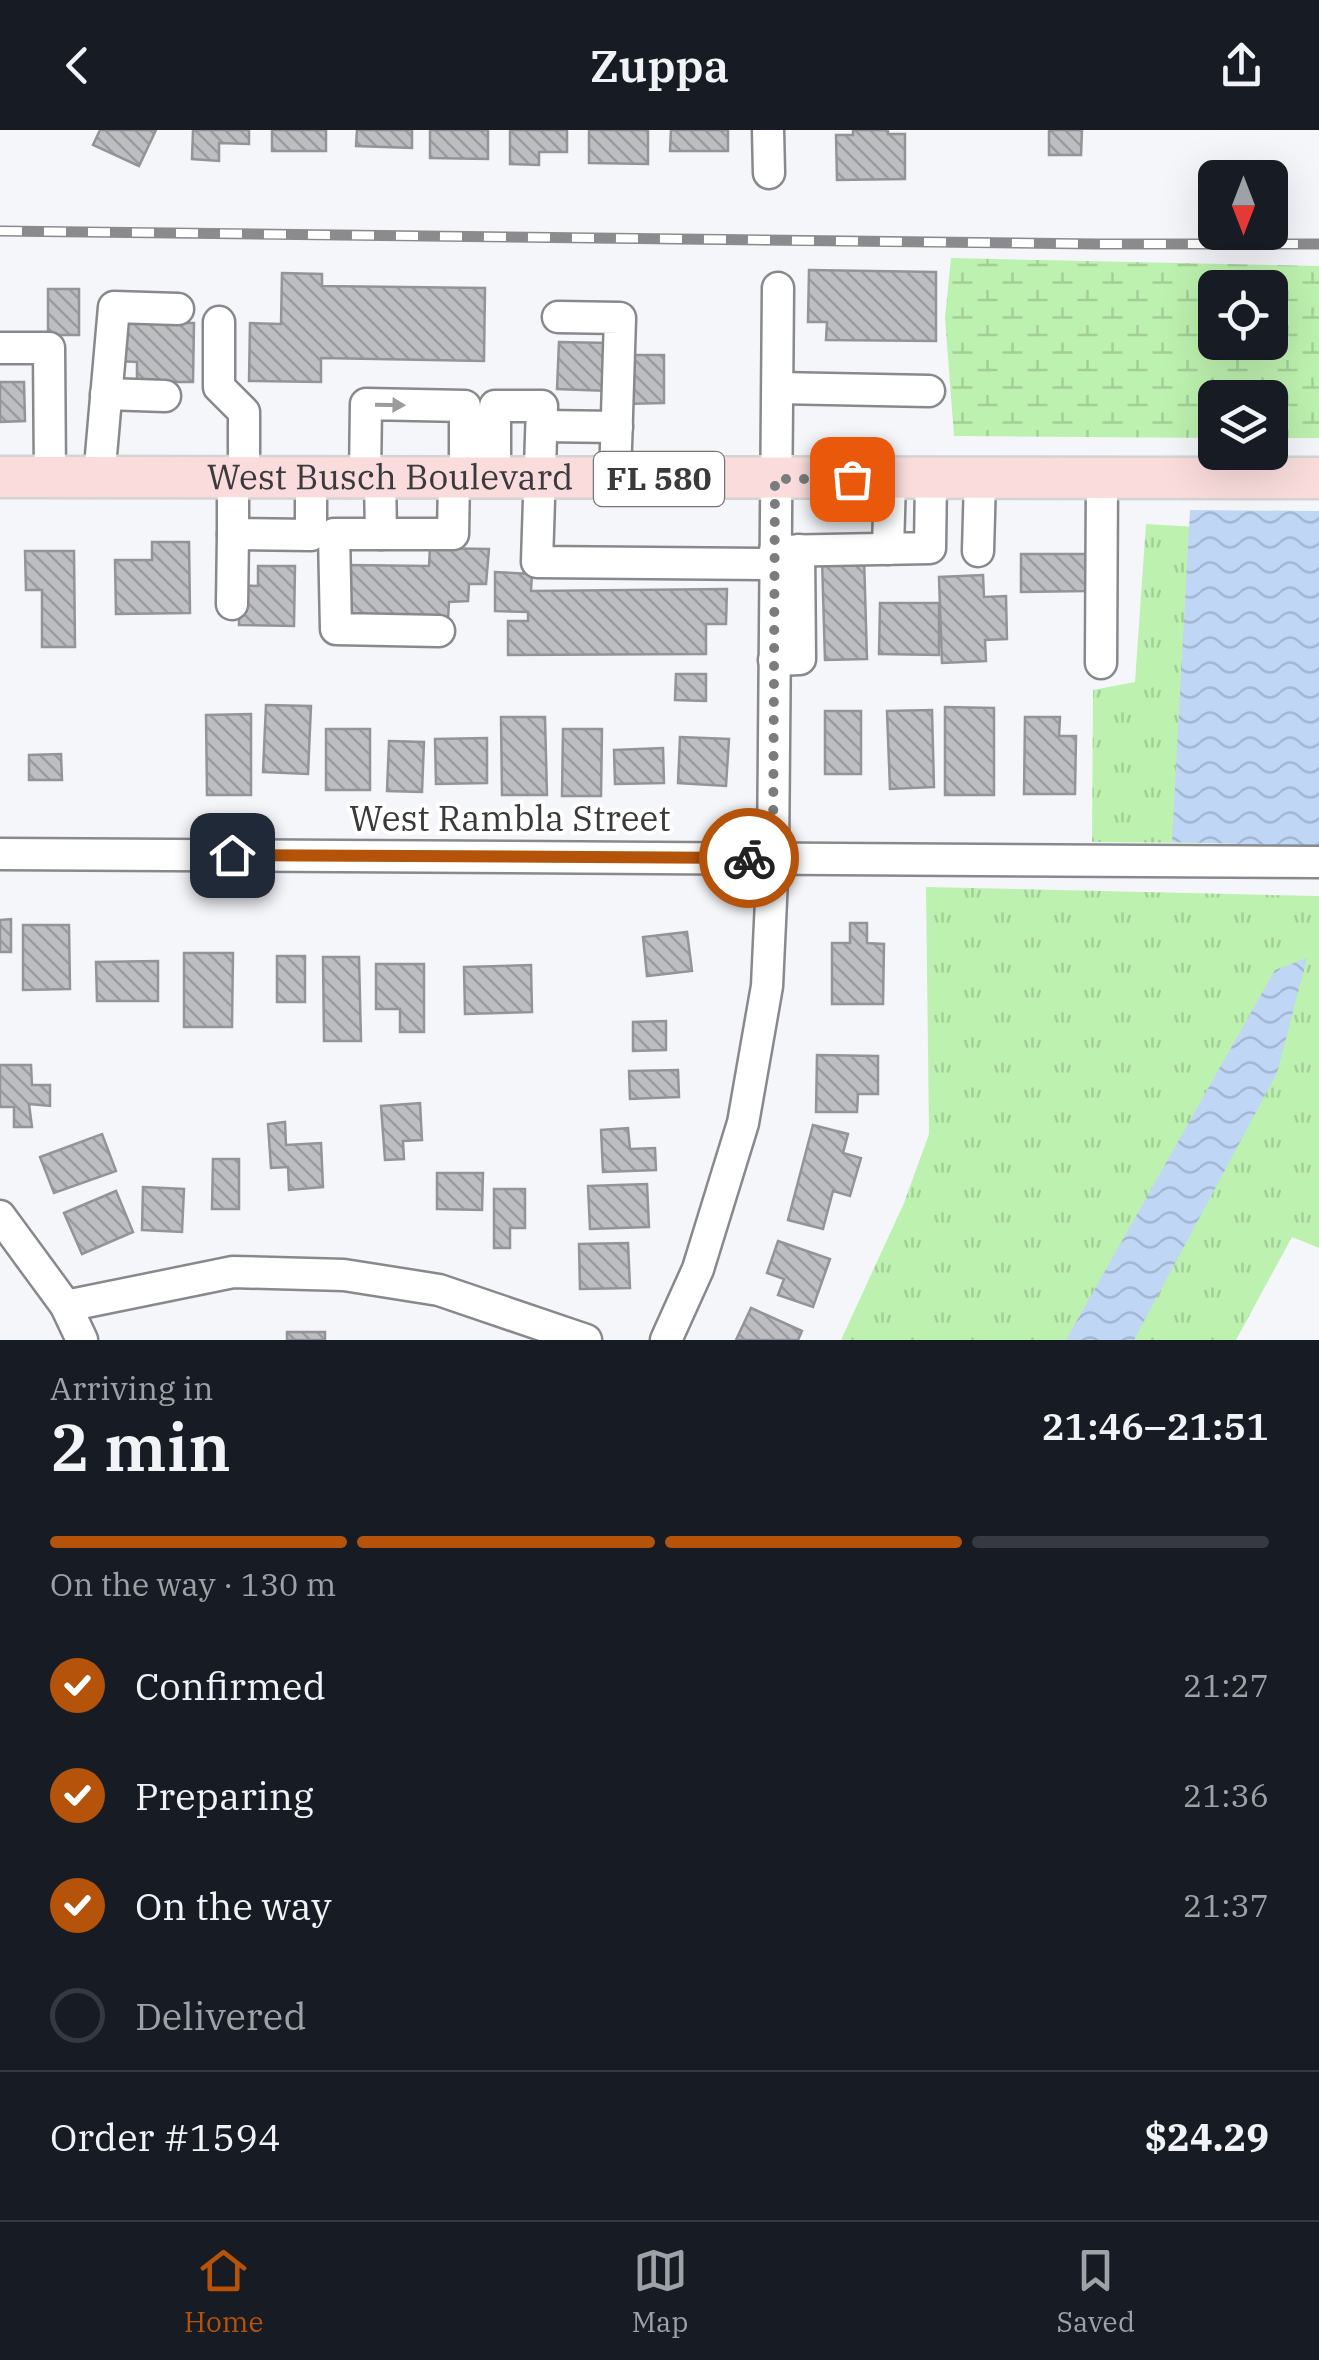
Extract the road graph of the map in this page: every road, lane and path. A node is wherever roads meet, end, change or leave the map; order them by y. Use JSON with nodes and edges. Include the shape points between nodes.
{"nodes":[{"id":1,"x":768,"y":130,"type":"edge"},
{"id":2,"x":769,"y":173,"type":"dead end"},
{"id":3,"x":778,"y":288,"type":"dead end"},
{"id":4,"x":178,"y":309,"type":"dead end"},
{"id":5,"x":558,"y":317,"type":"dead end"},
{"id":6,"x":218,"y":322,"type":"dead end"},
{"id":7,"x":0,"y":348,"type":"edge"},
{"id":8,"x":778,"y":388,"type":"junction"},
{"id":9,"x":930,"y":391,"type":"dead end"},
{"id":10,"x":106,"y":394,"type":"junction"},
{"id":11,"x":165,"y":396,"type":"dead end"},
{"id":12,"x":480,"y":406,"type":"junction"},
{"id":13,"x":542,"y":426,"type":"junction"},
{"id":14,"x":617,"y":426,"type":"junction"},
{"id":15,"x":0,"y":477,"type":"edge"},
{"id":16,"x":50,"y":477,"type":"junction"},
{"id":17,"x":99,"y":478,"type":"junction"},
{"id":18,"x":238,"y":478,"type":"junction"},
{"id":19,"x":311,"y":478,"type":"junction"},
{"id":20,"x":372,"y":478,"type":"junction"},
{"id":21,"x":471,"y":478,"type":"junction"},
{"id":22,"x":540,"y":478,"type":"junction"},
{"id":23,"x":1319,"y":478,"type":"edge"},
{"id":24,"x":616,"y":479,"type":"junction"},
{"id":25,"x":775,"y":479,"type":"junction"},
{"id":26,"x":890,"y":479,"type":"junction"},
{"id":27,"x":931,"y":479,"type":"junction"},
{"id":28,"x":980,"y":479,"type":"junction"},
{"id":29,"x":1102,"y":479,"type":"junction"},
{"id":30,"x":234,"y":534,"type":"junction"},
{"id":31,"x":381,"y":534,"type":"junction"},
{"id":32,"x":888,"y":549,"type":"junction"},
{"id":33,"x":978,"y":551,"type":"dead end"},
{"id":34,"x":783,"y":555,"type":"junction"},
{"id":35,"x":232,"y":604,"type":"dead end"},
{"id":36,"x":439,"y":631,"type":"dead end"},
{"id":37,"x":1102,"y":663,"type":"dead end"},
{"id":38,"x":0,"y":854,"type":"edge"},
{"id":39,"x":773,"y":858,"type":"junction"},
{"id":40,"x":1319,"y":862,"type":"edge"},
{"id":41,"x":0,"y":1216,"type":"edge"},
{"id":42,"x":66,"y":1306,"type":"junction"},
{"id":43,"x":82,"y":1340,"type":"edge"},
{"id":44,"x":586,"y":1340,"type":"edge"},
{"id":45,"x":666,"y":1340,"type":"edge"}],
"edges":[{"from":1,"to":2,"type":"street"},
{"from":3,"to":8,"type":"street"},
{"from":4,"to":10,"type":"street","via":[[114,307]]},
{"from":5,"to":14,"type":"street","via":[[620,318]]},
{"from":6,"to":18,"type":"street","via":[[219,387],[244,412]]},
{"from":7,"to":16,"type":"street","via":[[49,348]]},
{"from":8,"to":9,"type":"street"},
{"from":8,"to":25,"type":"street"},
{"from":10,"to":11,"type":"street"},
{"from":10,"to":17,"type":"street"},
{"from":12,"to":13,"type":"street","via":[[542,406]]},
{"from":20,"to":12,"type":"street","one_way":true,"via":[[366,404]]},
{"from":12,"to":21,"type":"street"},
{"from":13,"to":14,"type":"street"},
{"from":13,"to":22,"type":"street"},
{"from":14,"to":24,"type":"street"},
{"from":15,"to":16,"type":"main road","name":"West Busch Boulevard","number":"FL 580"},
{"from":16,"to":17,"type":"main road","name":"West Busch Boulevard","number":"FL 580"},
{"from":17,"to":18,"type":"main road","name":"West Busch Boulevard","number":"FL 580"},
{"from":18,"to":19,"type":"main road","name":"West Busch Boulevard","number":"FL 580"},
{"from":18,"to":30,"type":"street"},
{"from":19,"to":20,"type":"main road","name":"West Busch Boulevard","number":"FL 580"},
{"from":19,"to":30,"type":"street","via":[[311,535]]},
{"from":20,"to":21,"type":"main road","name":"West Busch Boulevard","number":"FL 580"},
{"from":20,"to":31,"type":"street"},
{"from":21,"to":22,"type":"main road","name":"West Busch Boulevard","number":"FL 580"},
{"from":21,"to":31,"type":"street","via":[[453,534]]},
{"from":22,"to":24,"type":"main road","name":"West Busch Boulevard","number":"FL 580"},
{"from":22,"to":34,"type":"street","via":[[538,562]]},
{"from":23,"to":29,"type":"main road","name":"West Busch Boulevard","number":"FL 580"},
{"from":24,"to":25,"type":"main road","name":"West Busch Boulevard","number":"FL 580"},
{"from":25,"to":26,"type":"main road","name":"West Busch Boulevard","number":"FL 580"},
{"from":25,"to":34,"type":"street"},
{"from":26,"to":27,"type":"main road","name":"West Busch Boulevard","number":"FL 580"},
{"from":26,"to":32,"type":"street"},
{"from":27,"to":28,"type":"main road","name":"West Busch Boulevard","number":"FL 580"},
{"from":27,"to":32,"type":"street","via":[[930,548]]},
{"from":28,"to":29,"type":"main road","name":"West Busch Boulevard","number":"FL 580"},
{"from":28,"to":33,"type":"street"},
{"from":29,"to":37,"type":"street"},
{"from":30,"to":35,"type":"street"},
{"from":31,"to":36,"type":"street","via":[[334,534],[336,629]]},
{"from":32,"to":34,"type":"street"},
{"from":34,"to":39,"type":"street","via":[[774,660]]},
{"from":38,"to":39,"type":"street","name":"West Rambla Street"},
{"from":39,"to":40,"type":"street","name":"West Rambla Street"},
{"from":39,"to":45,"type":"street","via":[[767,986],[742,1123],[698,1268]]},
{"from":41,"to":42,"type":"street"},
{"from":42,"to":43,"type":"street"},
{"from":42,"to":44,"type":"street","via":[[233,1272],[344,1275],[438,1290]]}]}
